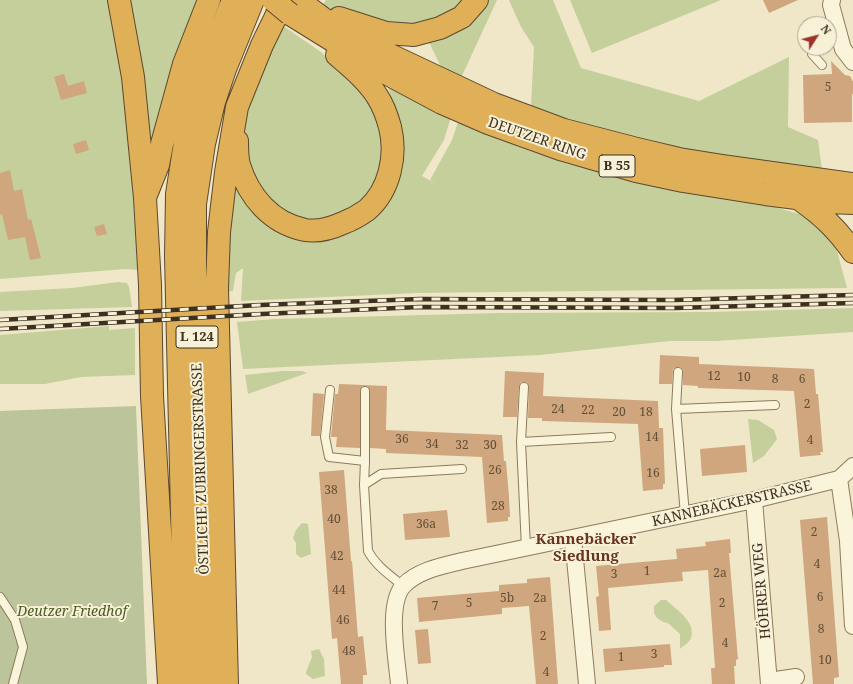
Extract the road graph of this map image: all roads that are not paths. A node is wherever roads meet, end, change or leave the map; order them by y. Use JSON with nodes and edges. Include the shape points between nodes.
{"nodes":[{"id":1,"x":119,"y":0,"type":"edge"},
{"id":2,"x":209,"y":0,"type":"edge"},
{"id":3,"x":233,"y":0,"type":"edge"},
{"id":4,"x":253,"y":0,"type":"edge"},
{"id":5,"x":273,"y":0,"type":"edge"},
{"id":6,"x":284,"y":0,"type":"edge"},
{"id":7,"x":476,"y":0,"type":"edge"},
{"id":8,"x":832,"y":0,"type":"edge"},
{"id":9,"x":305,"y":14,"type":"edge"},
{"id":10,"x":832,"y":16,"type":"edge"},
{"id":11,"x":837,"y":38,"type":"edge"},
{"id":12,"x":814,"y":56,"type":"edge"},
{"id":13,"x":853,"y":62,"type":"edge"},
{"id":14,"x":822,"y":65,"type":"dead end"},
{"id":15,"x":237,"y":107,"type":"junction"},
{"id":16,"x":479,"y":108,"type":"junction"},
{"id":17,"x":853,"y":166,"type":"edge"},
{"id":18,"x":820,"y":180,"type":"junction"},
{"id":19,"x":853,"y":184,"type":"edge"},
{"id":20,"x":145,"y":198,"type":"junction"},
{"id":21,"x":798,"y":198,"type":"junction"},
{"id":22,"x":853,"y":203,"type":"edge"},
{"id":23,"x":853,"y":252,"type":"edge"},
{"id":24,"x":678,"y":372,"type":"dead end"},
{"id":25,"x":524,"y":387,"type":"dead end"},
{"id":26,"x":330,"y":390,"type":"dead end"},
{"id":27,"x":365,"y":391,"type":"dead end"},
{"id":28,"x":775,"y":405,"type":"dead end"},
{"id":29,"x":676,"y":409,"type":"junction"},
{"id":30,"x":611,"y":437,"type":"dead end"},
{"id":31,"x":521,"y":442,"type":"junction"},
{"id":32,"x":365,"y":461,"type":"junction"},
{"id":33,"x":853,"y":466,"type":"edge"},
{"id":34,"x":462,"y":469,"type":"dead end"},
{"id":35,"x":839,"y":479,"type":"junction"},
{"id":36,"x":364,"y":485,"type":"junction"},
{"id":37,"x":754,"y":500,"type":"junction"},
{"id":38,"x":685,"y":515,"type":"junction"},
{"id":39,"x":573,"y":538,"type":"junction"},
{"id":40,"x":224,"y":539,"type":"junction"},
{"id":41,"x":526,"y":548,"type":"junction"},
{"id":42,"x":403,"y":586,"type":"junction"},
{"id":43,"x":0,"y":597,"type":"edge"},
{"id":44,"x":853,"y":626,"type":"edge"},
{"id":45,"x":165,"y":633,"type":"junction"},
{"id":46,"x":796,"y":677,"type":"dead end"},
{"id":47,"x":769,"y":682,"type":"edge"},
{"id":48,"x":13,"y":684,"type":"edge"},
{"id":49,"x":164,"y":684,"type":"edge"},
{"id":50,"x":169,"y":684,"type":"edge"},
{"id":51,"x":186,"y":684,"type":"edge"},
{"id":52,"x":208,"y":684,"type":"edge"},
{"id":53,"x":227,"y":684,"type":"edge"},
{"id":54,"x":241,"y":684,"type":"edge"},
{"id":55,"x":399,"y":684,"type":"edge"},
{"id":56,"x":587,"y":684,"type":"edge"}],
"edges":[{"from":1,"to":20,"type":"highway","via":[[133,77]]},
{"from":2,"to":20,"type":"highway","via":[[184,64],[158,165]]},
{"from":3,"to":51,"type":"highway","name":"ÖSTLICHE ZUBRINGERSTRASSE","number":"L 124","via":[[201,79],[187,130],[177,194],[176,256]]},
{"from":4,"to":52,"type":"highway","name":"ÖSTLICHE ZUBRINGERSTRASSE","number":"L 124","via":[[227,62],[214,102],[204,144],[195,204]]},
{"from":5,"to":9,"type":"highway","name":"DEUTZER RING","number":"B 55","bridge":true,"via":[[290,14]]},
{"from":6,"to":15,"type":"highway","via":[[262,45]]},
{"from":7,"to":9,"type":"highway","via":[[462,17],[440,28],[414,35],[386,33]]},
{"from":8,"to":10,"type":"street"},
{"from":9,"to":15,"type":"highway","via":[[330,48],[362,77],[377,96],[387,116],[393,156],[388,178],[380,194],[367,210],[337,226],[324,230],[306,230],[286,224],[265,211],[249,189],[239,164],[236,138]]},
{"from":9,"to":16,"type":"highway","name":"DEUTZER RING","number":"B 55","via":[[340,31],[446,94]]},
{"from":11,"to":13,"type":"street"},
{"from":12,"to":14,"type":"lane"},
{"from":15,"to":40,"type":"highway","via":[[219,232],[217,288]]},
{"from":16,"to":18,"type":"highway","name":"DEUTZER RING","number":"B 55","via":[[679,159]]},
{"from":16,"to":21,"type":"highway","name":"DEUTZER RING","number":"B 55","via":[[488,123],[560,149],[636,171],[683,181]]},
{"from":17,"to":18,"type":"highway"},
{"from":18,"to":19,"type":"highway","name":"DEUTZER RING","number":"B 55"},
{"from":20,"to":45,"type":"highway","via":[[152,396]]},
{"from":21,"to":22,"type":"highway","name":"DEUTZER RING","number":"B 55"},
{"from":21,"to":23,"type":"highway","via":[[832,225]]},
{"from":24,"to":29,"type":"lane"},
{"from":25,"to":31,"type":"lane"},
{"from":26,"to":32,"type":"lane","via":[[325,437],[330,458]]},
{"from":27,"to":32,"type":"lane"},
{"from":28,"to":29,"type":"lane"},
{"from":29,"to":38,"type":"lane"},
{"from":30,"to":31,"type":"lane"},
{"from":31,"to":41,"type":"lane"},
{"from":32,"to":36,"type":"lane"},
{"from":33,"to":35,"type":"street","name":"KANNEBÄCKERSTRASSE"},
{"from":34,"to":36,"type":"lane","via":[[381,474]]},
{"from":35,"to":37,"type":"street","name":"KANNEBÄCKERSTRASSE"},
{"from":35,"to":44,"type":"street","via":[[848,540]]},
{"from":36,"to":42,"type":"lane","via":[[368,551],[381,568]]},
{"from":37,"to":38,"type":"street","name":"KANNEBÄCKERSTRASSE"},
{"from":37,"to":47,"type":"street","name":"HÖHRER WEG"},
{"from":38,"to":39,"type":"street","name":"KANNEBÄCKERSTRASSE"},
{"from":39,"to":41,"type":"street","name":"KANNEBÄCKERSTRASSE"},
{"from":39,"to":56,"type":"street"},
{"from":40,"to":53,"type":"highway"},
{"from":40,"to":54,"type":"highway"},
{"from":41,"to":42,"type":"street","name":"KANNEBÄCKERSTRASSE","via":[[436,567],[414,577]]},
{"from":42,"to":55,"type":"street","via":[[397,597],[393,617]]},
{"from":43,"to":48,"type":"lane","via":[[15,620],[23,647]]},
{"from":45,"to":49,"type":"highway"},
{"from":45,"to":50,"type":"highway"},
{"from":46,"to":47,"type":"street","name":"HÖHRER WEG"}]}
